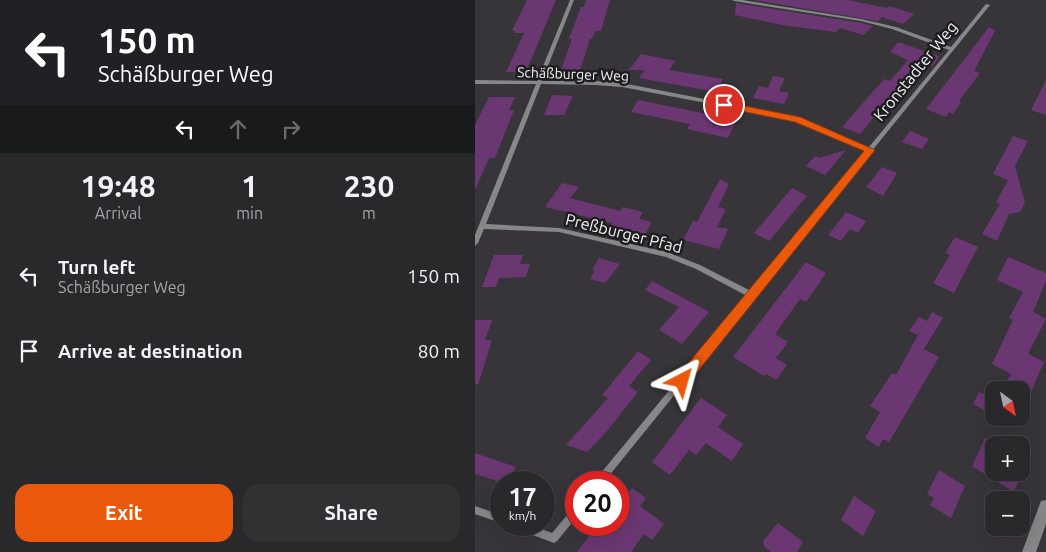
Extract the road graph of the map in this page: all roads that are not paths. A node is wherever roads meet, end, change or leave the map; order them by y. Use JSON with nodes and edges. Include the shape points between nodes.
{"nodes":[{"id":1,"x":572,"y":0,"type":"edge"},
{"id":2,"x":733,"y":0,"type":"edge"},
{"id":3,"x":988,"y":5,"type":"dead end"},
{"id":4,"x":952,"y":49,"type":"junction"},
{"id":5,"x":475,"y":82,"type":"edge"},
{"id":6,"x":539,"y":83,"type":"junction"},
{"id":7,"x":870,"y":150,"type":"junction"},
{"id":8,"x":482,"y":226,"type":"junction"},
{"id":9,"x":475,"y":243,"type":"edge"},
{"id":10,"x":752,"y":295,"type":"junction"},
{"id":11,"x":608,"y":471,"type":"edge"},
{"id":12,"x":1046,"y":506,"type":"edge"},
{"id":13,"x":475,"y":510,"type":"edge"},
{"id":14,"x":490,"y":515,"type":"edge"},
{"id":15,"x":565,"y":524,"type":"edge"},
{"id":16,"x":548,"y":536,"type":"edge"},
{"id":17,"x":1029,"y":552,"type":"edge"}],
"edges":[{"from":1,"to":6,"type":"lane"},
{"from":2,"to":4,"type":"lane","via":[[861,20]]},
{"from":3,"to":4,"type":"lane","name":"Kronstadter Weg"},
{"from":4,"to":7,"type":"lane","name":"Kronstadter Weg"},
{"from":5,"to":6,"type":"lane","name":"Schäßburger Weg"},
{"from":6,"to":7,"type":"lane","name":"Schäßburger Weg","via":[[622,86],[797,119]]},
{"from":6,"to":8,"type":"lane"},
{"from":7,"to":10,"type":"lane","name":"Kronstadter Weg"},
{"from":8,"to":9,"type":"lane"},
{"from":8,"to":10,"type":"lane","name":"Preßburger Pfad","via":[[559,230],[667,255]]},
{"from":10,"to":11,"type":"lane","name":"Kronstadter Weg"},
{"from":12,"to":17,"type":"street"},
{"from":13,"to":14,"type":"lane"},
{"from":15,"to":16,"type":"lane","via":[[554,538]]}]}
